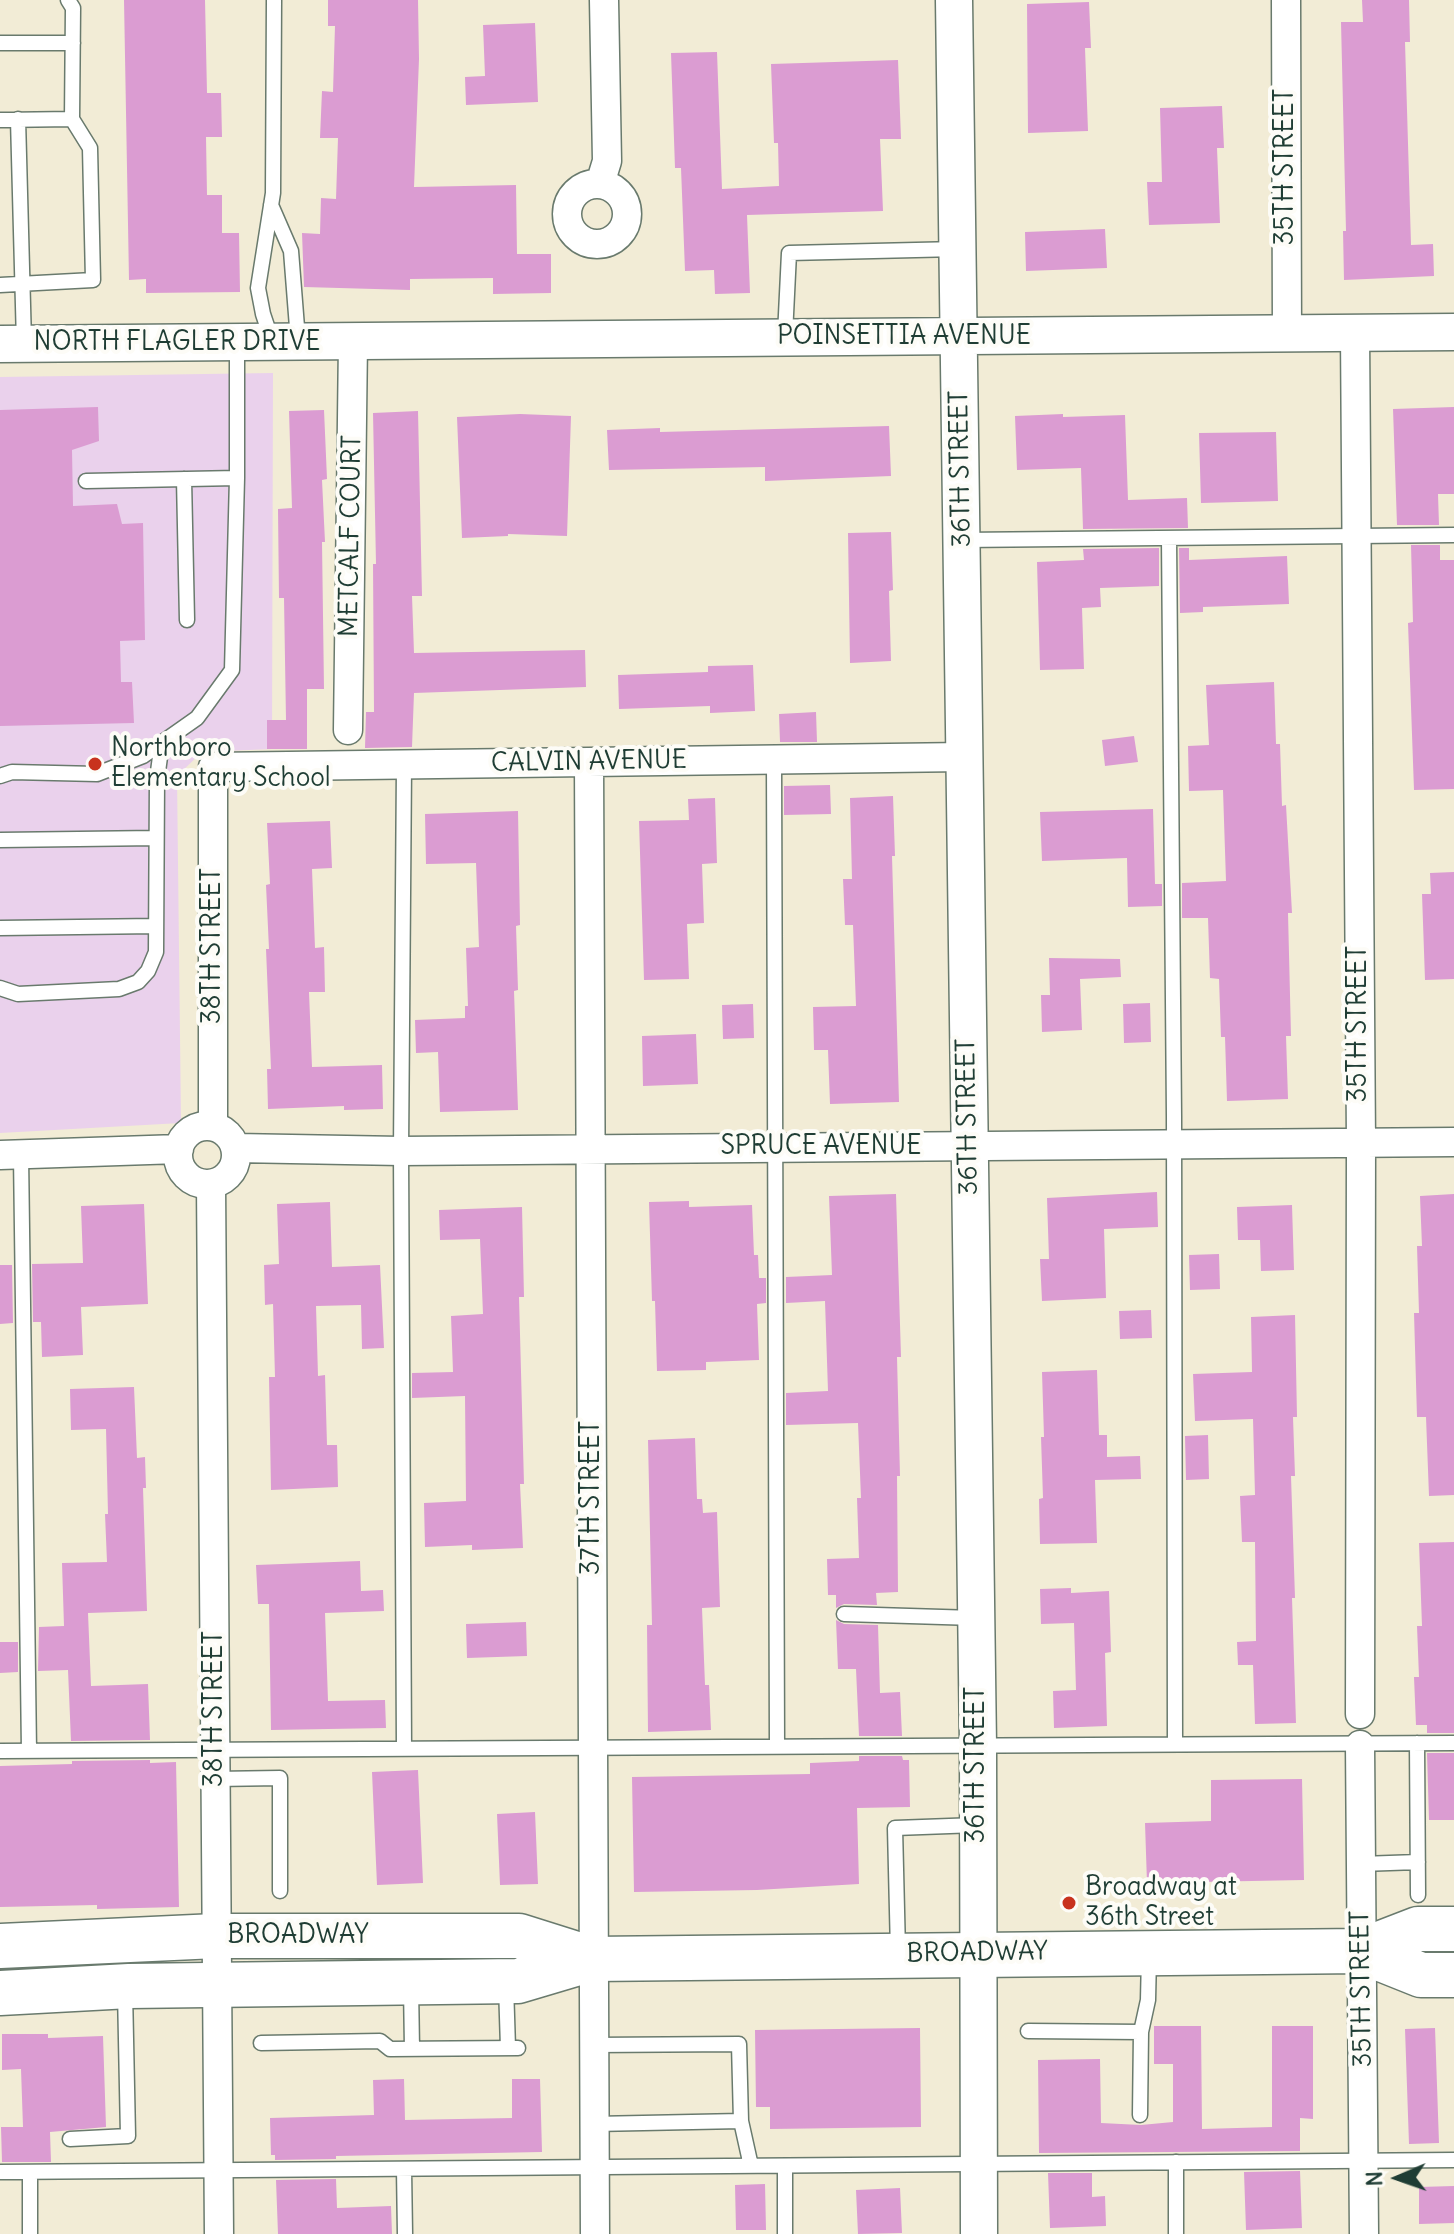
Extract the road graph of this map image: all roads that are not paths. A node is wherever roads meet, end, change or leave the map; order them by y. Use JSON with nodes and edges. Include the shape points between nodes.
{"nodes":[{"id":1,"x":68,"y":0,"type":"edge"},
{"id":2,"x":274,"y":0,"type":"edge"},
{"id":3,"x":604,"y":0,"type":"edge"},
{"id":4,"x":954,"y":0,"type":"edge"},
{"id":5,"x":1286,"y":0,"type":"edge"},
{"id":6,"x":0,"y":43,"type":"edge"},
{"id":7,"x":73,"y":43,"type":"junction"},
{"id":8,"x":18,"y":119,"type":"junction"},
{"id":9,"x":72,"y":119,"type":"junction"},
{"id":10,"x":0,"y":120,"type":"edge"},
{"id":11,"x":600,"y":184,"type":"dead end"},
{"id":12,"x":271,"y":205,"type":"junction"},
{"id":13,"x":958,"y":249,"type":"junction"},
{"id":14,"x":22,"y":284,"type":"junction"},
{"id":15,"x":0,"y":285,"type":"edge"},
{"id":16,"x":1454,"y":332,"type":"edge"},
{"id":17,"x":1355,"y":333,"type":"junction"},
{"id":18,"x":1287,"y":334,"type":"junction"},
{"id":19,"x":960,"y":336,"type":"junction"},
{"id":20,"x":784,"y":338,"type":"junction"},
{"id":21,"x":353,"y":341,"type":"junction"},
{"id":22,"x":269,"y":342,"type":"junction"},
{"id":23,"x":12,"y":344,"type":"edge"},
{"id":24,"x":237,"y":478,"type":"junction"},
{"id":25,"x":184,"y":479,"type":"junction"},
{"id":26,"x":86,"y":481,"type":"dead end"},
{"id":27,"x":1356,"y":535,"type":"junction"},
{"id":28,"x":1454,"y":535,"type":"edge"},
{"id":29,"x":1169,"y":538,"type":"junction"},
{"id":30,"x":962,"y":540,"type":"junction"},
{"id":31,"x":187,"y":620,"type":"dead end"},
{"id":32,"x":348,"y":730,"type":"dead end"},
{"id":33,"x":162,"y":742,"type":"junction"},
{"id":34,"x":964,"y":757,"type":"junction"},
{"id":35,"x":774,"y":760,"type":"junction"},
{"id":36,"x":589,"y":762,"type":"junction"},
{"id":37,"x":404,"y":765,"type":"junction"},
{"id":38,"x":213,"y":767,"type":"joint"},
{"id":39,"x":0,"y":776,"type":"edge"},
{"id":40,"x":156,"y":838,"type":"junction"},
{"id":41,"x":0,"y":840,"type":"edge"},
{"id":42,"x":156,"y":926,"type":"junction"},
{"id":43,"x":0,"y":928,"type":"edge"},
{"id":44,"x":0,"y":988,"type":"edge"},
{"id":45,"x":213,"y":1126,"type":"junction"},
{"id":46,"x":1454,"y":1142,"type":"edge"},
{"id":47,"x":1361,"y":1143,"type":"junction"},
{"id":48,"x":1174,"y":1144,"type":"junction"},
{"id":49,"x":968,"y":1146,"type":"junction"},
{"id":50,"x":236,"y":1148,"type":"junction"},
{"id":51,"x":775,"y":1148,"type":"junction"},
{"id":52,"x":179,"y":1149,"type":"junction"},
{"id":53,"x":591,"y":1149,"type":"junction"},
{"id":54,"x":401,"y":1151,"type":"junction"},
{"id":55,"x":11,"y":1155,"type":"edge"},
{"id":56,"x":211,"y":1184,"type":"junction"},
{"id":57,"x":844,"y":1614,"type":"dead end"},
{"id":58,"x":976,"y":1618,"type":"junction"},
{"id":59,"x":1360,"y":1714,"type":"dead end"},
{"id":60,"x":1417,"y":1743,"type":"junction"},
{"id":61,"x":1454,"y":1743,"type":"edge"},
{"id":62,"x":978,"y":1744,"type":"junction"},
{"id":63,"x":1175,"y":1744,"type":"junction"},
{"id":64,"x":1360,"y":1745,"type":"junction"},
{"id":65,"x":777,"y":1746,"type":"junction"},
{"id":66,"x":592,"y":1748,"type":"junction"},
{"id":67,"x":215,"y":1749,"type":"junction"},
{"id":68,"x":404,"y":1749,"type":"junction"},
{"id":69,"x":0,"y":1751,"type":"edge"},
{"id":70,"x":29,"y":1751,"type":"junction"},
{"id":71,"x":215,"y":1779,"type":"junction"},
{"id":72,"x":977,"y":1825,"type":"junction"},
{"id":73,"x":1418,"y":1862,"type":"junction"},
{"id":74,"x":1361,"y":1864,"type":"junction"},
{"id":75,"x":280,"y":1891,"type":"dead end"},
{"id":76,"x":1418,"y":1895,"type":"dead end"},
{"id":77,"x":1454,"y":1929,"type":"edge"},
{"id":78,"x":216,"y":1936,"type":"junction"},
{"id":79,"x":0,"y":1946,"type":"edge"},
{"id":80,"x":1361,"y":1951,"type":"junction"},
{"id":81,"x":1149,"y":1952,"type":"junction"},
{"id":82,"x":977,"y":1953,"type":"junction"},
{"id":83,"x":899,"y":1954,"type":"junction"},
{"id":84,"x":592,"y":1959,"type":"junction"},
{"id":85,"x":1454,"y":1975,"type":"edge"},
{"id":86,"x":505,"y":1981,"type":"junction"},
{"id":87,"x":410,"y":1982,"type":"junction"},
{"id":88,"x":217,"y":1984,"type":"junction"},
{"id":89,"x":125,"y":1986,"type":"junction"},
{"id":90,"x":0,"y":1993,"type":"edge"},
{"id":91,"x":1028,"y":2031,"type":"dead end"},
{"id":92,"x":1141,"y":2032,"type":"junction"},
{"id":93,"x":261,"y":2043,"type":"dead end"},
{"id":94,"x":593,"y":2045,"type":"junction"},
{"id":95,"x":412,"y":2049,"type":"junction"},
{"id":96,"x":1140,"y":2115,"type":"dead end"},
{"id":97,"x":741,"y":2121,"type":"junction"},
{"id":98,"x":594,"y":2124,"type":"junction"},
{"id":99,"x":70,"y":2139,"type":"dead end"},
{"id":100,"x":1364,"y":2160,"type":"junction"},
{"id":101,"x":1454,"y":2160,"type":"edge"},
{"id":102,"x":1176,"y":2162,"type":"junction"},
{"id":103,"x":979,"y":2164,"type":"junction"},
{"id":104,"x":751,"y":2166,"type":"junction"},
{"id":105,"x":785,"y":2166,"type":"junction"},
{"id":106,"x":595,"y":2168,"type":"junction"},
{"id":107,"x":219,"y":2169,"type":"junction"},
{"id":108,"x":404,"y":2169,"type":"junction"},
{"id":109,"x":0,"y":2172,"type":"edge"},
{"id":110,"x":30,"y":2172,"type":"junction"},
{"id":111,"x":30,"y":2234,"type":"edge"},
{"id":112,"x":219,"y":2234,"type":"edge"},
{"id":113,"x":405,"y":2234,"type":"edge"},
{"id":114,"x":595,"y":2234,"type":"edge"},
{"id":115,"x":785,"y":2234,"type":"edge"},
{"id":116,"x":979,"y":2234,"type":"edge"},
{"id":117,"x":1176,"y":2234,"type":"edge"},
{"id":118,"x":1364,"y":2234,"type":"edge"}],
"edges":[{"from":1,"to":7,"type":"lane","via":[[73,8]]},
{"from":2,"to":12,"type":"lane"},
{"from":3,"to":11,"type":"street","via":[[607,161]]},
{"from":4,"to":13,"type":"street","name":"36TH STREET"},
{"from":5,"to":18,"type":"street","name":"35TH STREET"},
{"from":6,"to":7,"type":"lane"},
{"from":7,"to":9,"type":"lane"},
{"from":8,"to":9,"type":"lane"},
{"from":8,"to":10,"type":"lane"},
{"from":8,"to":14,"type":"lane"},
{"from":9,"to":14,"type":"lane","via":[[90,148],[93,280]]},
{"from":12,"to":22,"type":"lane","via":[[258,288]]},
{"from":12,"to":22,"type":"lane","via":[[291,251]]},
{"from":13,"to":19,"type":"street","name":"36TH STREET"},
{"from":13,"to":20,"type":"lane","via":[[789,253]]},
{"from":14,"to":15,"type":"lane"},
{"from":14,"to":23,"type":"lane"},
{"from":16,"to":17,"type":"street","name":"POINSETTIA AVENUE"},
{"from":17,"to":18,"type":"street","name":"POINSETTIA AVENUE"},
{"from":17,"to":27,"type":"street","name":"35TH STREET"},
{"from":18,"to":19,"type":"street","name":"POINSETTIA AVENUE"},
{"from":19,"to":20,"type":"street","name":"POINSETTIA AVENUE"},
{"from":19,"to":30,"type":"street","name":"36TH STREET"},
{"from":20,"to":21,"type":"street","name":"POINSETTIA AVENUE"},
{"from":21,"to":22,"type":"street","name":"NORTH FLAGLER DRIVE"},
{"from":21,"to":32,"type":"street","name":"METCALF COURT"},
{"from":22,"to":23,"type":"street","name":"NORTH FLAGLER DRIVE"},
{"from":22,"to":24,"type":"lane"},
{"from":24,"to":25,"type":"lane"},
{"from":24,"to":33,"type":"lane","via":[[232,670],[197,718]]},
{"from":25,"to":26,"type":"lane"},
{"from":25,"to":31,"type":"lane"},
{"from":27,"to":28,"type":"lane"},
{"from":27,"to":29,"type":"lane"},
{"from":27,"to":47,"type":"street","name":"35TH STREET"},
{"from":29,"to":30,"type":"lane"},
{"from":29,"to":48,"type":"lane"},
{"from":30,"to":34,"type":"street","name":"36TH STREET"},
{"from":33,"to":39,"type":"lane","via":[[143,756],[97,774]]},
{"from":33,"to":40,"type":"lane"},
{"from":34,"to":35,"type":"street","name":"CALVIN AVENUE"},
{"from":34,"to":49,"type":"street","name":"36TH STREET"},
{"from":35,"to":36,"type":"street","name":"CALVIN AVENUE"},
{"from":35,"to":51,"type":"lane"},
{"from":36,"to":37,"type":"street","name":"CALVIN AVENUE"},
{"from":36,"to":53,"type":"street","name":"37TH STREET"},
{"from":37,"to":38,"type":"street","name":"CALVIN AVENUE"},
{"from":37,"to":54,"type":"lane"},
{"from":38,"to":45,"type":"street","name":"38TH STREET"},
{"from":40,"to":41,"type":"lane"},
{"from":40,"to":42,"type":"lane"},
{"from":42,"to":43,"type":"lane"},
{"from":42,"to":44,"type":"lane","via":[[156,952],[138,982],[119,989],[18,994]]},
{"from":45,"to":50,"type":"street","via":[[228,1133]]},
{"from":45,"to":52,"type":"street","via":[[194,1128]]},
{"from":46,"to":47,"type":"street","name":"SPRUCE AVENUE"},
{"from":47,"to":48,"type":"street","name":"SPRUCE AVENUE"},
{"from":47,"to":59,"type":"street","name":"35TH STREET"},
{"from":48,"to":49,"type":"street","name":"SPRUCE AVENUE"},
{"from":48,"to":63,"type":"lane"},
{"from":49,"to":51,"type":"street","name":"SPRUCE AVENUE"},
{"from":49,"to":58,"type":"street","name":"36TH STREET"},
{"from":50,"to":54,"type":"street","name":"SPRUCE AVENUE"},
{"from":50,"to":56,"type":"street","via":[[234,1167]]},
{"from":51,"to":53,"type":"street","name":"SPRUCE AVENUE"},
{"from":51,"to":65,"type":"lane"},
{"from":52,"to":55,"type":"street"},
{"from":52,"to":56,"type":"street","via":[[186,1175]]},
{"from":53,"to":54,"type":"street","name":"SPRUCE AVENUE"},
{"from":53,"to":66,"type":"street","name":"37TH STREET"},
{"from":54,"to":68,"type":"lane"},
{"from":55,"to":70,"type":"lane"},
{"from":56,"to":67,"type":"street","name":"38TH STREET"},
{"from":57,"to":58,"type":"lane"},
{"from":58,"to":62,"type":"street","name":"36TH STREET"},
{"from":60,"to":61,"type":"lane"},
{"from":60,"to":64,"type":"lane"},
{"from":60,"to":73,"type":"lane"},
{"from":62,"to":63,"type":"lane"},
{"from":62,"to":65,"type":"lane"},
{"from":62,"to":72,"type":"street","name":"36TH STREET"},
{"from":63,"to":64,"type":"lane"},
{"from":64,"to":74,"type":"street","name":"35TH STREET"},
{"from":65,"to":66,"type":"lane"},
{"from":66,"to":68,"type":"lane"},
{"from":66,"to":84,"type":"street","name":"37TH STREET"},
{"from":67,"to":68,"type":"lane"},
{"from":67,"to":70,"type":"lane"},
{"from":67,"to":71,"type":"street","name":"38TH STREET"},
{"from":69,"to":70,"type":"lane"},
{"from":71,"to":75,"type":"lane","via":[[280,1778]]},
{"from":71,"to":78,"type":"street","name":"38TH STREET"},
{"from":72,"to":82,"type":"street","name":"36TH STREET"},
{"from":72,"to":83,"type":"lane","via":[[895,1828]]},
{"from":73,"to":74,"type":"lane"},
{"from":73,"to":76,"type":"lane"},
{"from":74,"to":80,"type":"street","name":"35TH STREET"},
{"from":77,"to":80,"type":"main road","name":"BROADWAY","via":[[1418,1929]]},
{"from":78,"to":79,"type":"main road","name":"BROADWAY"},
{"from":78,"to":84,"type":"main road","name":"BROADWAY","via":[[519,1936]]},
{"from":78,"to":88,"type":"street","name":"38TH STREET"},
{"from":80,"to":81,"type":"main road","name":"BROADWAY"},
{"from":80,"to":85,"type":"main road","name":"BROADWAY","via":[[1421,1975]]},
{"from":80,"to":100,"type":"street","name":"35TH STREET"},
{"from":81,"to":82,"type":"main road","name":"BROADWAY"},
{"from":81,"to":92,"type":"lane"},
{"from":82,"to":83,"type":"main road","name":"BROADWAY"},
{"from":82,"to":103,"type":"street","name":"36TH STREET"},
{"from":83,"to":84,"type":"main road","name":"BROADWAY"},
{"from":84,"to":86,"type":"main road","name":"BROADWAY"},
{"from":84,"to":94,"type":"street","name":"37TH STREET"},
{"from":86,"to":87,"type":"main road","name":"BROADWAY"},
{"from":86,"to":95,"type":"lane","via":[[513,2048]]},
{"from":87,"to":88,"type":"main road","name":"BROADWAY"},
{"from":87,"to":95,"type":"lane"},
{"from":88,"to":89,"type":"main road","name":"BROADWAY"},
{"from":88,"to":107,"type":"street","name":"38TH STREET"},
{"from":89,"to":90,"type":"main road","name":"BROADWAY"},
{"from":89,"to":99,"type":"lane","via":[[128,2136]]},
{"from":91,"to":92,"type":"lane"},
{"from":92,"to":96,"type":"lane"},
{"from":93,"to":95,"type":"lane","via":[[380,2041],[390,2049]]},
{"from":94,"to":97,"type":"lane","via":[[739,2044]]},
{"from":94,"to":98,"type":"street","name":"37TH STREET"},
{"from":97,"to":98,"type":"lane"},
{"from":97,"to":104,"type":"lane"},
{"from":98,"to":106,"type":"street","name":"37TH STREET"},
{"from":100,"to":101,"type":"lane"},
{"from":100,"to":102,"type":"lane"},
{"from":100,"to":118,"type":"street","name":"35TH STREET"},
{"from":102,"to":103,"type":"lane"},
{"from":102,"to":117,"type":"lane"},
{"from":103,"to":105,"type":"lane"},
{"from":103,"to":116,"type":"street","name":"36TH STREET"},
{"from":104,"to":105,"type":"lane"},
{"from":104,"to":106,"type":"lane"},
{"from":105,"to":115,"type":"lane"},
{"from":106,"to":108,"type":"lane"},
{"from":106,"to":114,"type":"street","name":"37TH STREET"},
{"from":107,"to":108,"type":"lane"},
{"from":107,"to":110,"type":"lane"},
{"from":107,"to":112,"type":"street","name":"38TH STREET"},
{"from":108,"to":113,"type":"lane"},
{"from":109,"to":110,"type":"lane"},
{"from":110,"to":111,"type":"lane"}]}
